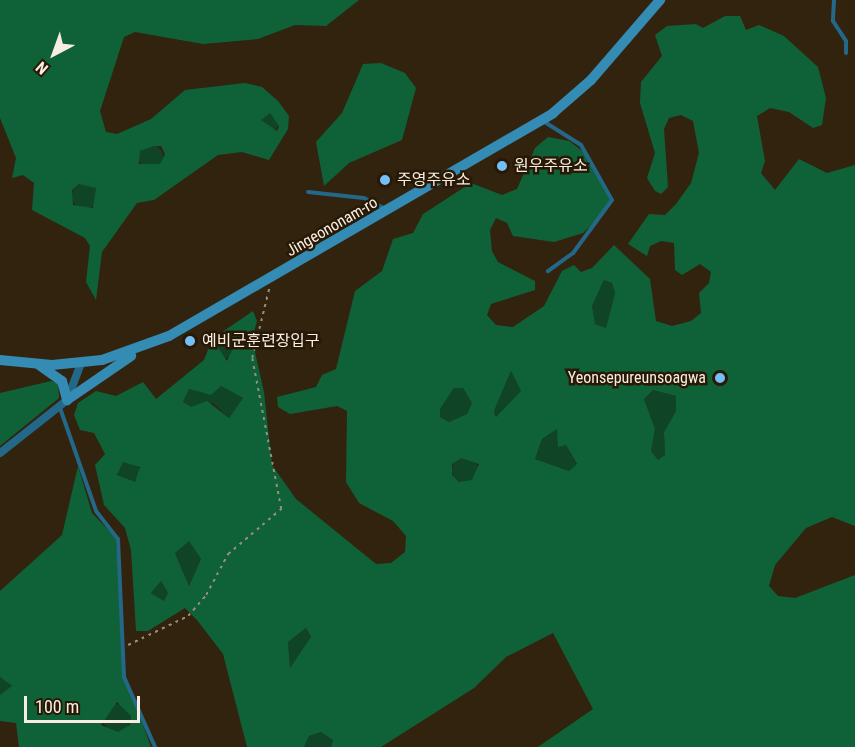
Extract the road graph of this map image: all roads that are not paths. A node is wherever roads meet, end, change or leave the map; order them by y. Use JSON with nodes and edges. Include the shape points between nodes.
{"nodes":[{"id":1,"x":660,"y":0,"type":"edge"},
{"id":2,"x":834,"y":0,"type":"edge"},
{"id":3,"x":846,"y":53,"type":"dead end"},
{"id":4,"x":542,"y":120,"type":"junction"},
{"id":5,"x":308,"y":192,"type":"dead end"},
{"id":6,"x":389,"y":212,"type":"junction"},
{"id":7,"x":548,"y":271,"type":"dead end"},
{"id":8,"x":148,"y":345,"type":"junction"},
{"id":9,"x":0,"y":360,"type":"edge"},
{"id":10,"x":81,"y":363,"type":"junction"},
{"id":11,"x":39,"y":365,"type":"junction"},
{"id":12,"x":63,"y":403,"type":"junction"},
{"id":13,"x":0,"y":453,"type":"edge"},
{"id":14,"x":155,"y":747,"type":"edge"}],
"edges":[{"from":1,"to":4,"type":"main road","name":"Jingeononam-ro","via":[[579,92]]},
{"from":2,"to":3,"type":"lane","via":[[833,21],[846,41]]},
{"from":4,"to":6,"type":"main road","name":"Jingeononam-ro"},
{"from":4,"to":7,"type":"lane","via":[[581,145],[612,200],[573,253]]},
{"from":5,"to":6,"type":"lane","via":[[364,198]]},
{"from":6,"to":8,"type":"main road","name":"Jingeononam-ro"},
{"from":8,"to":10,"type":"main road","name":"Jingeononam-ro"},
{"from":8,"to":12,"type":"main road"},
{"from":9,"to":11,"type":"main road","name":"Jingeononam-ro"},
{"from":10,"to":11,"type":"main road","name":"Jingeononam-ro"},
{"from":10,"to":12,"type":"street"},
{"from":11,"to":12,"type":"main road","via":[[62,381]]},
{"from":12,"to":13,"type":"street"},
{"from":12,"to":14,"type":"lane","via":[[96,512],[118,539],[126,685]]}]}
